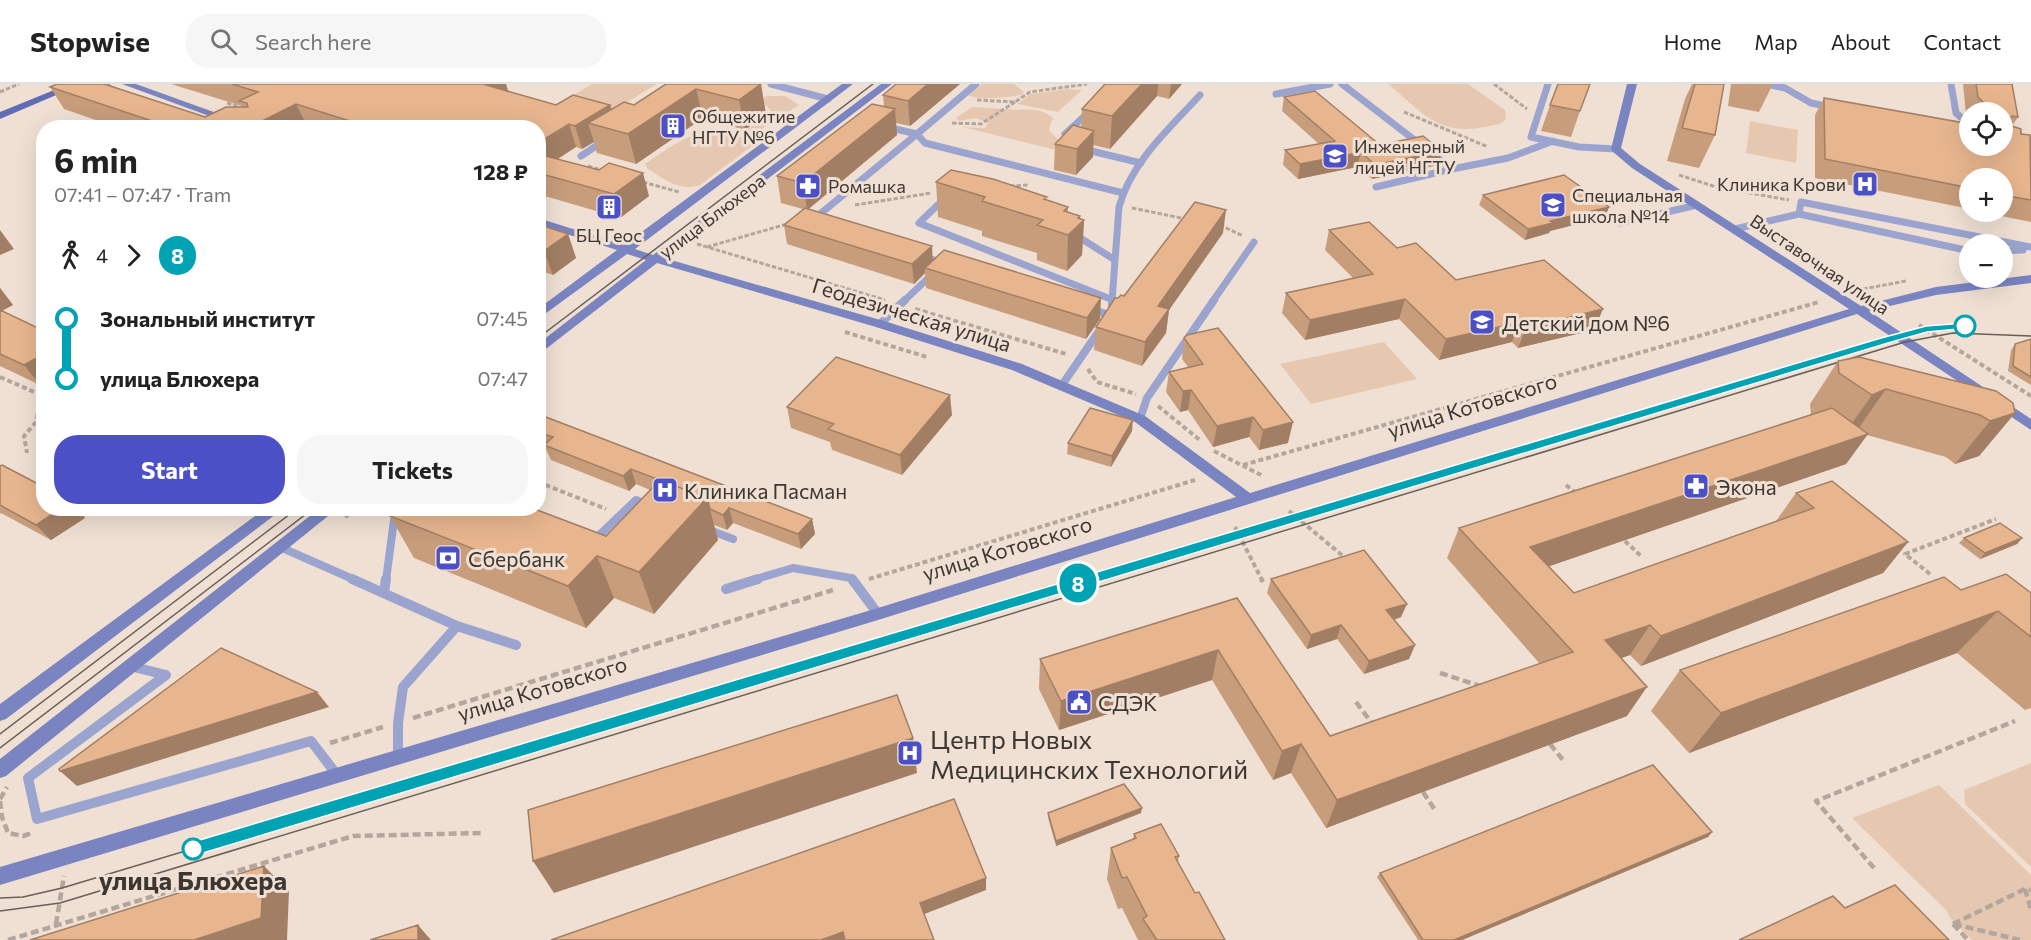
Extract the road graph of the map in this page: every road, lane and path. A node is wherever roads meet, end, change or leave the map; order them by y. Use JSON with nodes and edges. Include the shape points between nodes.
{"nodes":[{"id":1,"x":19,"y":84,"type":"edge"},
{"id":2,"x":76,"y":84,"type":"edge"},
{"id":3,"x":127,"y":84,"type":"edge"},
{"id":4,"x":771,"y":84,"type":"edge"},
{"id":5,"x":848,"y":84,"type":"edge"},
{"id":6,"x":886,"y":84,"type":"edge"},
{"id":7,"x":976,"y":84,"type":"edge"},
{"id":8,"x":1087,"y":84,"type":"edge"},
{"id":9,"x":1330,"y":84,"type":"edge"},
{"id":10,"x":1342,"y":84,"type":"edge"},
{"id":11,"x":1494,"y":84,"type":"edge"},
{"id":12,"x":1548,"y":84,"type":"edge"},
{"id":13,"x":1766,"y":84,"type":"edge"},
{"id":14,"x":1951,"y":84,"type":"edge"},
{"id":15,"x":1631,"y":85,"type":"edge"},
{"id":16,"x":0,"y":92,"type":"edge"},
{"id":17,"x":1276,"y":94,"type":"dead end"},
{"id":18,"x":1200,"y":95,"type":"dead end"},
{"id":19,"x":961,"y":97,"type":"junction"},
{"id":20,"x":828,"y":99,"type":"junction"},
{"id":21,"x":1394,"y":108,"type":"dead end"},
{"id":22,"x":1835,"y":108,"type":"edge"},
{"id":23,"x":1092,"y":109,"type":"edge"},
{"id":24,"x":1536,"y":115,"type":"junction"},
{"id":25,"x":0,"y":116,"type":"edge"},
{"id":26,"x":1959,"y":116,"type":"edge"},
{"id":27,"x":230,"y":120,"type":"edge"},
{"id":28,"x":875,"y":124,"type":"edge"},
{"id":29,"x":917,"y":134,"type":"junction"},
{"id":30,"x":610,"y":137,"type":"edge"},
{"id":31,"x":1553,"y":141,"type":"junction"},
{"id":32,"x":1057,"y":142,"type":"edge"},
{"id":33,"x":1078,"y":148,"type":"edge"},
{"id":34,"x":1616,"y":149,"type":"junction"},
{"id":35,"x":581,"y":156,"type":"dead end"},
{"id":36,"x":1504,"y":159,"type":"junction"},
{"id":37,"x":1141,"y":163,"type":"junction"},
{"id":38,"x":587,"y":166,"type":"edge"},
{"id":39,"x":1452,"y":169,"type":"junction"},
{"id":40,"x":1671,"y":172,"type":"dead end"},
{"id":41,"x":610,"y":173,"type":"edge"},
{"id":42,"x":633,"y":179,"type":"edge"},
{"id":43,"x":1376,"y":187,"type":"dead end"},
{"id":44,"x":679,"y":192,"type":"dead end"},
{"id":45,"x":1123,"y":193,"type":"junction"},
{"id":46,"x":957,"y":200,"type":"edge"},
{"id":47,"x":1801,"y":202,"type":"junction"},
{"id":48,"x":1697,"y":205,"type":"junction"},
{"id":49,"x":1119,"y":206,"type":"junction"},
{"id":50,"x":1799,"y":214,"type":"junction"},
{"id":51,"x":1194,"y":220,"type":"edge"},
{"id":52,"x":793,"y":222,"type":"edge"},
{"id":53,"x":1620,"y":223,"type":"dead end"},
{"id":54,"x":546,"y":224,"type":"edge"},
{"id":55,"x":1216,"y":224,"type":"edge"},
{"id":56,"x":822,"y":225,"type":"edge"},
{"id":57,"x":1064,"y":229,"type":"edge"},
{"id":58,"x":1735,"y":229,"type":"junction"},
{"id":59,"x":1254,"y":242,"type":"joint"},
{"id":60,"x":707,"y":248,"type":"dead end"},
{"id":61,"x":2031,"y":248,"type":"edge"},
{"id":62,"x":1959,"y":249,"type":"edge"},
{"id":63,"x":627,"y":250,"type":"junction"},
{"id":64,"x":2013,"y":250,"type":"edge"},
{"id":65,"x":910,"y":253,"type":"edge"},
{"id":66,"x":655,"y":259,"type":"junction"},
{"id":67,"x":1115,"y":260,"type":"junction"},
{"id":68,"x":944,"y":263,"type":"junction"},
{"id":69,"x":955,"y":267,"type":"edge"},
{"id":70,"x":2031,"y":279,"type":"edge"},
{"id":71,"x":1113,"y":300,"type":"junction"},
{"id":72,"x":1824,"y":300,"type":"dead end"},
{"id":73,"x":1077,"y":305,"type":"edge"},
{"id":74,"x":546,"y":309,"type":"edge"},
{"id":75,"x":1859,"y":311,"type":"junction"},
{"id":76,"x":1110,"y":315,"type":"junction"},
{"id":77,"x":880,"y":324,"type":"junction"},
{"id":78,"x":1919,"y":325,"type":"dead end"},
{"id":79,"x":838,"y":329,"type":"dead end"},
{"id":80,"x":546,"y":345,"type":"edge"},
{"id":81,"x":929,"y":357,"type":"dead end"},
{"id":82,"x":0,"y":377,"type":"edge"},
{"id":83,"x":1062,"y":385,"type":"junction"},
{"id":84,"x":36,"y":393,"type":"edge"},
{"id":85,"x":2031,"y":396,"type":"edge"},
{"id":86,"x":1140,"y":419,"type":"junction"},
{"id":87,"x":36,"y":422,"type":"edge"},
{"id":88,"x":2031,"y":425,"type":"edge"},
{"id":89,"x":27,"y":453,"type":"dead end"},
{"id":90,"x":1193,"y":472,"type":"dead end"},
{"id":91,"x":1263,"y":476,"type":"dead end"},
{"id":92,"x":1566,"y":484,"type":"dead end"},
{"id":93,"x":546,"y":485,"type":"edge"},
{"id":94,"x":1580,"y":497,"type":"edge"},
{"id":95,"x":1248,"y":499,"type":"junction"},
{"id":96,"x":657,"y":509,"type":"edge"},
{"id":97,"x":1289,"y":511,"type":"dead end"},
{"id":98,"x":621,"y":515,"type":"junction"},
{"id":99,"x":266,"y":516,"type":"edge"},
{"id":100,"x":321,"y":516,"type":"edge"},
{"id":101,"x":396,"y":516,"type":"edge"},
{"id":102,"x":1996,"y":519,"type":"dead end"},
{"id":103,"x":700,"y":526,"type":"edge"},
{"id":104,"x":1235,"y":527,"type":"dead end"},
{"id":105,"x":732,"y":539,"type":"dead end"},
{"id":106,"x":1625,"y":541,"type":"edge"},
{"id":107,"x":1896,"y":547,"type":"edge"},
{"id":108,"x":280,"y":548,"type":"junction"},
{"id":109,"x":585,"y":548,"type":"edge"},
{"id":110,"x":1905,"y":554,"type":"junction"},
{"id":111,"x":1343,"y":556,"type":"edge"},
{"id":112,"x":1641,"y":556,"type":"dead end"},
{"id":113,"x":1930,"y":574,"type":"dead end"},
{"id":114,"x":1263,"y":582,"type":"dead end"},
{"id":115,"x":855,"y":584,"type":"junction"},
{"id":116,"x":726,"y":589,"type":"dead end"},
{"id":117,"x":384,"y":593,"type":"junction"},
{"id":118,"x":878,"y":614,"type":"junction"},
{"id":119,"x":457,"y":626,"type":"junction"},
{"id":120,"x":516,"y":645,"type":"dead end"},
{"id":121,"x":130,"y":666,"type":"junction"},
{"id":122,"x":1440,"y":673,"type":"dead end"},
{"id":123,"x":1492,"y":690,"type":"edge"},
{"id":124,"x":1356,"y":702,"type":"dead end"},
{"id":125,"x":0,"y":714,"type":"edge"},
{"id":126,"x":2015,"y":721,"type":"dead end"},
{"id":127,"x":398,"y":723,"type":"junction"},
{"id":128,"x":1380,"y":733,"type":"edge"},
{"id":129,"x":1550,"y":744,"type":"edge"},
{"id":130,"x":316,"y":748,"type":"junction"},
{"id":131,"x":398,"y":756,"type":"junction"},
{"id":132,"x":1563,"y":760,"type":"dead end"},
{"id":133,"x":0,"y":770,"type":"edge"},
{"id":134,"x":337,"y":775,"type":"junction"},
{"id":135,"x":1423,"y":792,"type":"edge"},
{"id":136,"x":0,"y":801,"type":"edge"},
{"id":137,"x":1435,"y":810,"type":"dead end"},
{"id":138,"x":43,"y":830,"type":"dead end"},
{"id":139,"x":483,"y":832,"type":"dead end"},
{"id":140,"x":60,"y":868,"type":"junction"},
{"id":141,"x":1874,"y":868,"type":"dead end"},
{"id":142,"x":0,"y":870,"type":"edge"},
{"id":143,"x":0,"y":876,"type":"edge"},
{"id":144,"x":0,"y":882,"type":"edge"},
{"id":145,"x":2028,"y":890,"type":"edge"},
{"id":146,"x":2031,"y":910,"type":"edge"},
{"id":147,"x":56,"y":924,"type":"junction"},
{"id":148,"x":1953,"y":924,"type":"junction"},
{"id":149,"x":8,"y":940,"type":"edge"},
{"id":150,"x":1968,"y":940,"type":"edge"},
{"id":151,"x":2020,"y":940,"type":"edge"}],
"edges":[{"from":1,"to":16,"type":"path"},
{"from":2,"to":25,"type":"main road"},
{"from":3,"to":27,"type":"street"},
{"from":4,"to":20,"type":"lane"},
{"from":5,"to":20,"type":"street","name":"улица Блюхера"},
{"from":6,"to":66,"type":"street","name":"улица Блюхера","via":[[849,118]]},
{"from":7,"to":19,"type":"lane"},
{"from":8,"to":19,"type":"path","via":[[1030,92],[1015,102]]},
{"from":9,"to":17,"type":"lane"},
{"from":10,"to":39,"type":"lane"},
{"from":11,"to":24,"type":"path"},
{"from":12,"to":24,"type":"lane"},
{"from":13,"to":22,"type":"lane","via":[[1785,88],[1811,103]]},
{"from":14,"to":26,"type":"lane"},
{"from":15,"to":34,"type":"street"},
{"from":18,"to":37,"type":"lane"},
{"from":19,"to":29,"type":"lane"},
{"from":20,"to":63,"type":"street","name":"улица Блюхера"},
{"from":21,"to":36,"type":"path","via":[[1493,150]]},
{"from":23,"to":32,"type":"lane"},
{"from":24,"to":31,"type":"lane","via":[[1531,136]]},
{"from":28,"to":29,"type":"lane"},
{"from":29,"to":45,"type":"lane","via":[[926,143]]},
{"from":29,"to":56,"type":"lane","via":[[811,221]]},
{"from":30,"to":35,"type":"lane"},
{"from":31,"to":34,"type":"lane"},
{"from":31,"to":36,"type":"lane"},
{"from":33,"to":37,"type":"lane"},
{"from":34,"to":48,"type":"street","name":"Выставочная улица"},
{"from":36,"to":39,"type":"lane"},
{"from":37,"to":45,"type":"lane"},
{"from":38,"to":41,"type":"path"},
{"from":39,"to":43,"type":"lane"},
{"from":40,"to":47,"type":"path","via":[[1716,188]]},
{"from":42,"to":44,"type":"path"},
{"from":45,"to":49,"type":"lane"},
{"from":46,"to":71,"type":"lane","via":[[946,197],[919,223]]},
{"from":47,"to":50,"type":"lane"},
{"from":47,"to":61,"type":"lane"},
{"from":48,"to":53,"type":"lane"},
{"from":48,"to":58,"type":"street","name":"Выставочная улица"},
{"from":49,"to":51,"type":"path"},
{"from":49,"to":67,"type":"lane"},
{"from":50,"to":58,"type":"lane"},
{"from":50,"to":62,"type":"lane"},
{"from":52,"to":60,"type":"path"},
{"from":54,"to":63,"type":"street","name":"Геодезическая улица"},
{"from":55,"to":59,"type":"path"},
{"from":57,"to":67,"type":"lane"},
{"from":58,"to":75,"type":"street","name":"Выставочная улица"},
{"from":59,"to":86,"type":"lane","via":[[1148,398]]},
{"from":61,"to":64,"type":"lane"},
{"from":63,"to":66,"type":"street","name":"Геодезическая улица"},
{"from":63,"to":74,"type":"street","name":"улица Блюхера"},
{"from":65,"to":68,"type":"lane"},
{"from":66,"to":77,"type":"street","name":"Геодезическая улица"},
{"from":66,"to":80,"type":"street","name":"улица Блюхера"},
{"from":67,"to":71,"type":"lane","via":[[1118,277]]},
{"from":68,"to":69,"type":"lane"},
{"from":68,"to":77,"type":"lane"},
{"from":70,"to":75,"type":"street","name":"улица Котовского","via":[[1936,291]]},
{"from":71,"to":76,"type":"lane"},
{"from":72,"to":91,"type":"path","via":[[1243,465]]},
{"from":73,"to":76,"type":"lane"},
{"from":75,"to":88,"type":"street","name":"Выставочная улица"},
{"from":75,"to":95,"type":"street","name":"улица Котовского"},
{"from":76,"to":83,"type":"lane"},
{"from":77,"to":83,"type":"street","name":"Геодезическая улица"},
{"from":78,"to":85,"type":"path"},
{"from":79,"to":81,"type":"path"},
{"from":82,"to":84,"type":"path"},
{"from":83,"to":86,"type":"street","name":"Геодезическая улица"},
{"from":86,"to":95,"type":"street","name":"Геодезическая улица"},
{"from":87,"to":89,"type":"path","via":[[24,436]]},
{"from":90,"to":115,"type":"path","via":[[1202,478]]},
{"from":92,"to":94,"type":"path"},
{"from":93,"to":98,"type":"path"},
{"from":95,"to":118,"type":"street","name":"улица Котовского"},
{"from":96,"to":98,"type":"lane","via":[[636,500]]},
{"from":97,"to":111,"type":"path"},
{"from":98,"to":109,"type":"lane"},
{"from":99,"to":125,"type":"street"},
{"from":100,"to":108,"type":"street"},
{"from":101,"to":117,"type":"lane"},
{"from":102,"to":110,"type":"path"},
{"from":103,"to":105,"type":"lane"},
{"from":104,"to":114,"type":"path"},
{"from":106,"to":112,"type":"path"},
{"from":107,"to":110,"type":"path"},
{"from":108,"to":117,"type":"lane"},
{"from":108,"to":121,"type":"street"},
{"from":110,"to":113,"type":"path"},
{"from":115,"to":116,"type":"lane","via":[[851,578],[792,568]]},
{"from":115,"to":118,"type":"lane"},
{"from":115,"to":127,"type":"path"},
{"from":117,"to":119,"type":"lane"},
{"from":118,"to":131,"type":"street","name":"улица Котовского"},
{"from":119,"to":120,"type":"lane"},
{"from":119,"to":127,"type":"lane","via":[[403,687]]},
{"from":121,"to":130,"type":"lane","via":[[166,675],[28,778],[37,819],[311,741]]},
{"from":121,"to":133,"type":"street"},
{"from":122,"to":123,"type":"path"},
{"from":124,"to":128,"type":"path"},
{"from":126,"to":141,"type":"path","via":[[1816,801]]},
{"from":127,"to":130,"type":"path"},
{"from":127,"to":131,"type":"lane"},
{"from":129,"to":132,"type":"path"},
{"from":130,"to":134,"type":"lane"},
{"from":131,"to":134,"type":"street","name":"улица Котовского"},
{"from":134,"to":140,"type":"street","name":"улица Котовского"},
{"from":135,"to":137,"type":"path"},
{"from":136,"to":138,"type":"path","via":[[8,833],[23,836]]},
{"from":139,"to":147,"type":"path","via":[[353,836]]},
{"from":140,"to":142,"type":"street"},
{"from":140,"to":143,"type":"street","name":"улица Котовского"},
{"from":140,"to":144,"type":"street"},
{"from":140,"to":147,"type":"path"},
{"from":145,"to":146,"type":"path"},
{"from":145,"to":148,"type":"path"},
{"from":147,"to":149,"type":"path"},
{"from":148,"to":150,"type":"path"},
{"from":148,"to":151,"type":"path"}]}
